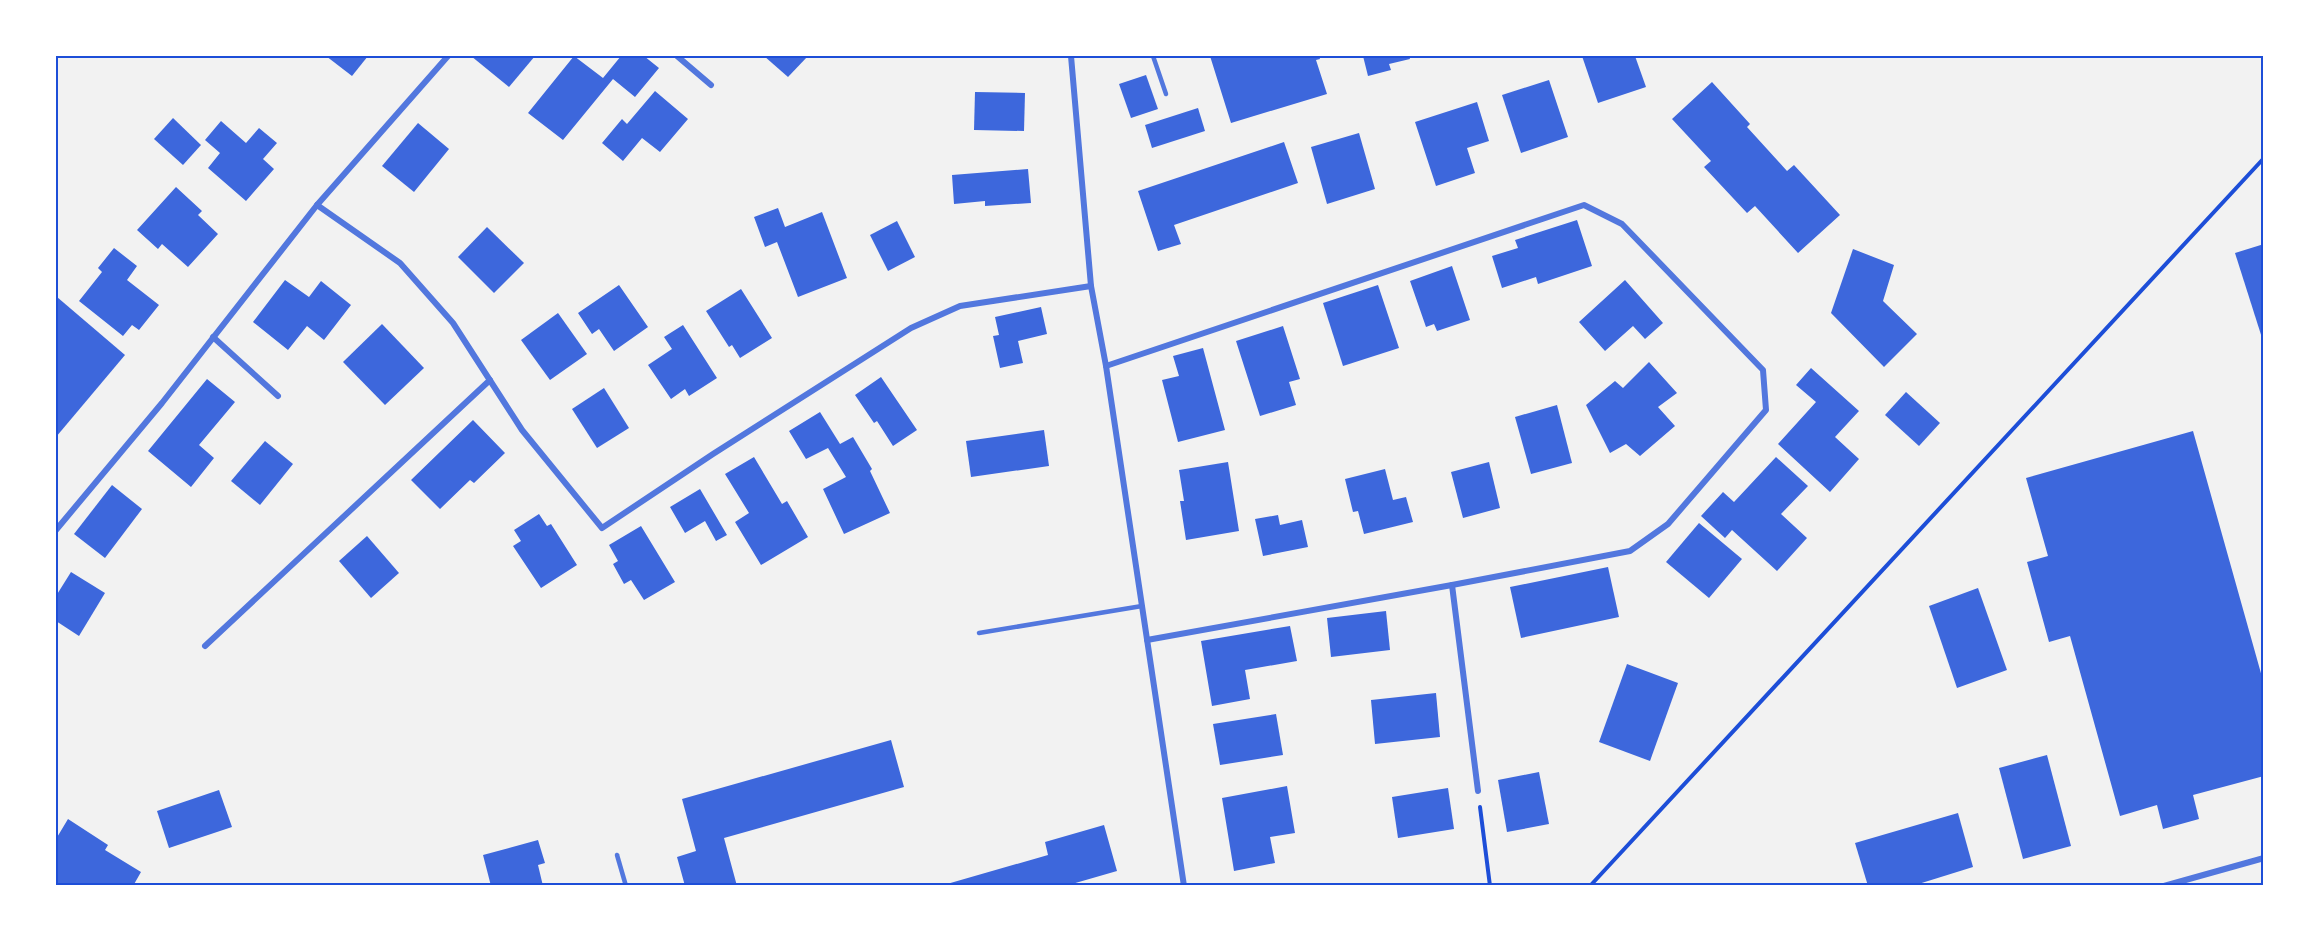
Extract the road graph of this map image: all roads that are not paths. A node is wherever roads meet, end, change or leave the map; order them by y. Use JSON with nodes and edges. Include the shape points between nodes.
{"nodes":[{"id":1,"x":448,"y":56,"type":"edge"},
{"id":2,"x":677,"y":56,"type":"edge"},
{"id":3,"x":1071,"y":56,"type":"edge"},
{"id":4,"x":1152,"y":56,"type":"edge"},
{"id":5,"x":711,"y":86,"type":"dead end"},
{"id":6,"x":1166,"y":94,"type":"dead end"},
{"id":7,"x":317,"y":205,"type":"junction"},
{"id":8,"x":1091,"y":286,"type":"junction"},
{"id":9,"x":213,"y":337,"type":"junction"},
{"id":10,"x":1106,"y":366,"type":"junction"},
{"id":11,"x":490,"y":380,"type":"junction"},
{"id":12,"x":278,"y":396,"type":"dead end"},
{"id":13,"x":56,"y":530,"type":"edge"},
{"id":14,"x":1452,"y":585,"type":"junction"},
{"id":15,"x":1142,"y":606,"type":"junction"},
{"id":16,"x":979,"y":633,"type":"dead end"},
{"id":17,"x":1148,"y":640,"type":"junction"},
{"id":18,"x":205,"y":646,"type":"dead end"},
{"id":19,"x":1478,"y":792,"type":"road end"},
{"id":20,"x":617,"y":855,"type":"dead end"},
{"id":21,"x":2264,"y":858,"type":"edge"},
{"id":22,"x":626,"y":885,"type":"edge"},
{"id":23,"x":1184,"y":885,"type":"edge"},
{"id":24,"x":2164,"y":885,"type":"edge"}],
"edges":[{"from":1,"to":7,"type":"street"},
{"from":2,"to":5,"type":"street"},
{"from":3,"to":8,"type":"street"},
{"from":4,"to":6,"type":"lane"},
{"from":7,"to":9,"type":"street"},
{"from":7,"to":11,"type":"street","via":[[400,263],[453,323]]},
{"from":8,"to":10,"type":"street"},
{"from":8,"to":11,"type":"street","via":[[960,306],[911,328],[602,528],[522,430]]},
{"from":9,"to":12,"type":"street"},
{"from":9,"to":13,"type":"street"},
{"from":10,"to":14,"type":"street","via":[[1584,205],[1622,224],[1763,370],[1766,410],[1668,524],[1629,551]]},
{"from":10,"to":15,"type":"street"},
{"from":11,"to":18,"type":"street"},
{"from":14,"to":17,"type":"street"},
{"from":14,"to":19,"type":"street"},
{"from":15,"to":16,"type":"lane"},
{"from":15,"to":17,"type":"street"},
{"from":17,"to":23,"type":"street"},
{"from":20,"to":22,"type":"lane"},
{"from":21,"to":24,"type":"street"}]}
